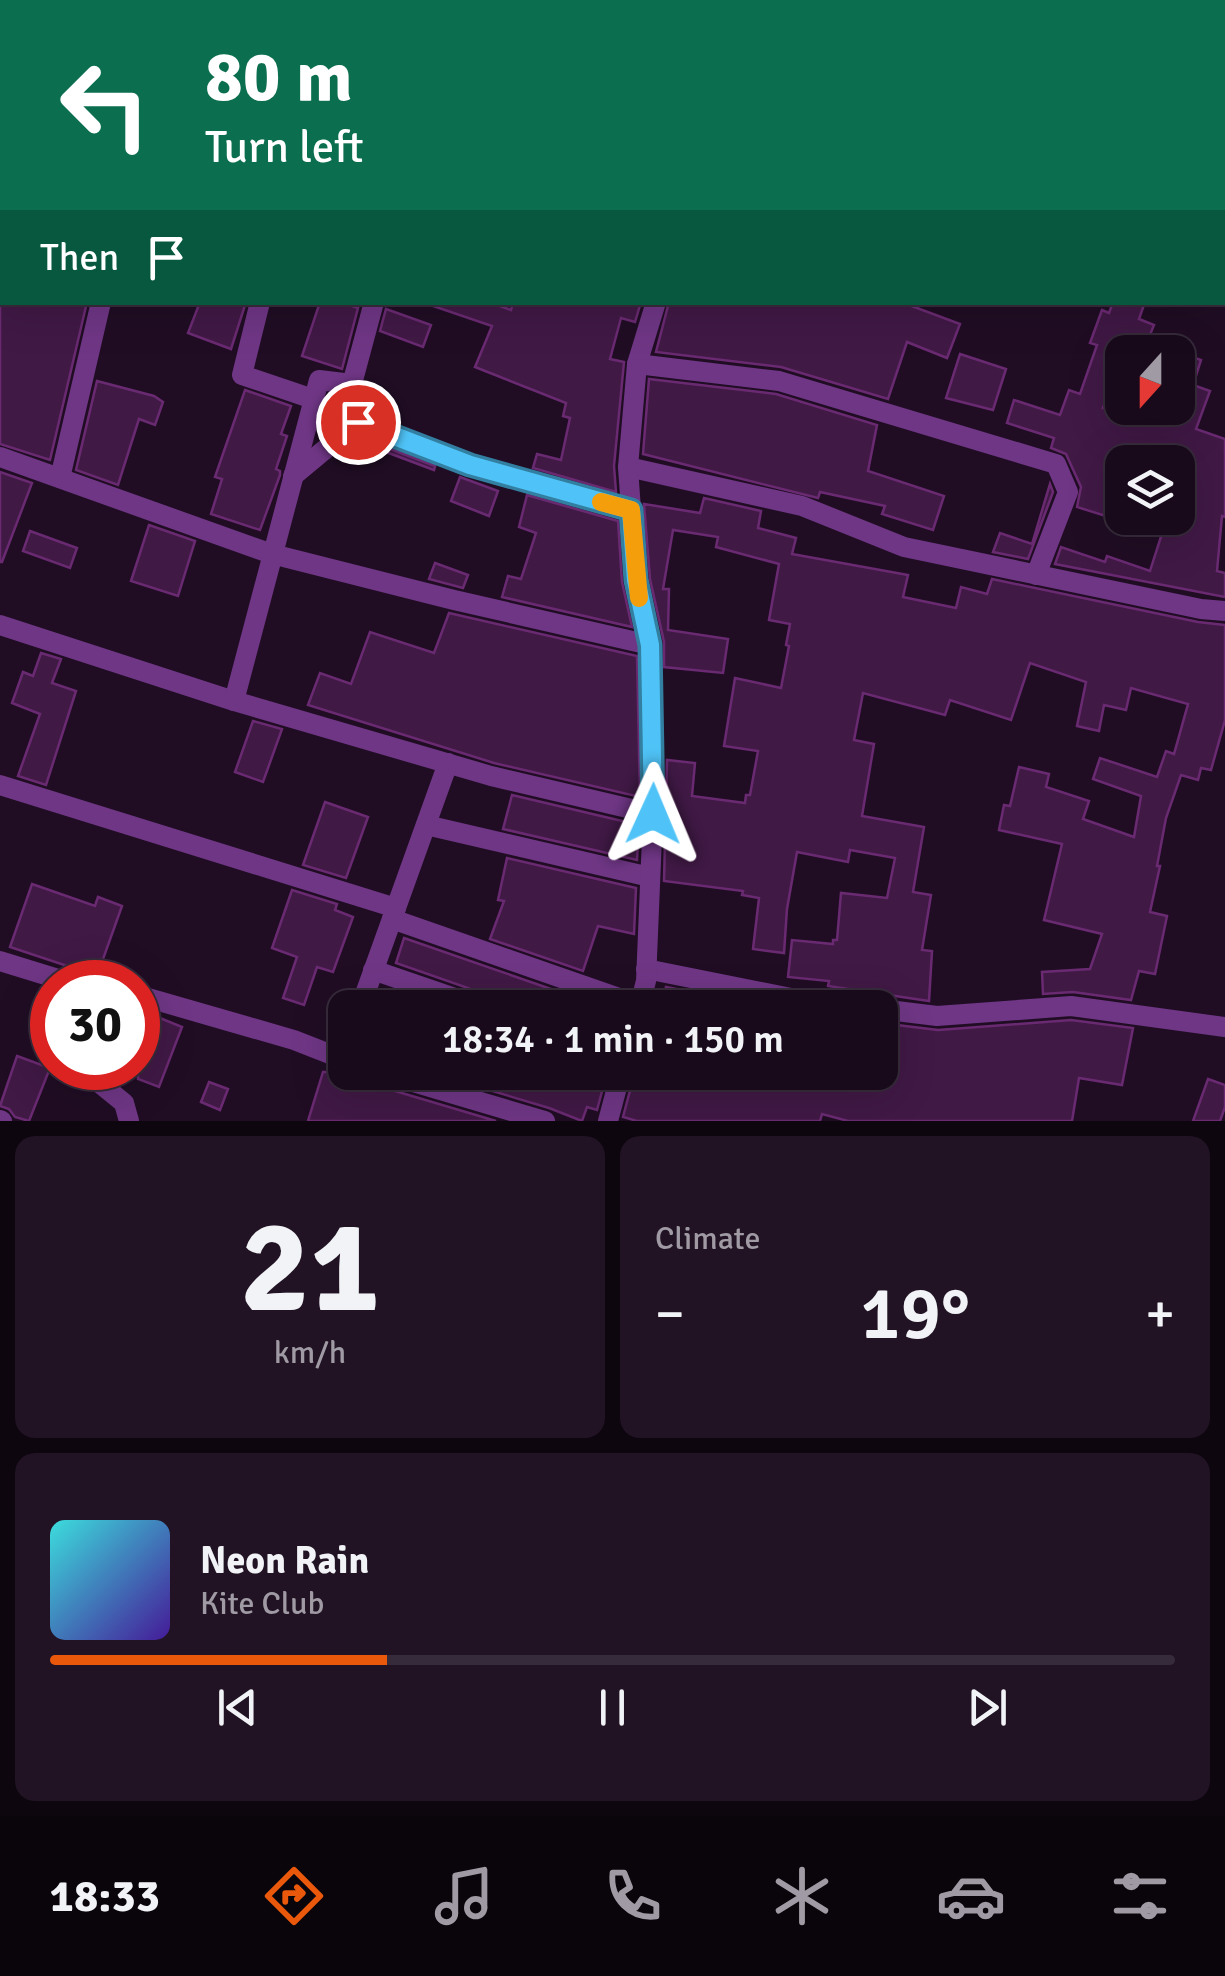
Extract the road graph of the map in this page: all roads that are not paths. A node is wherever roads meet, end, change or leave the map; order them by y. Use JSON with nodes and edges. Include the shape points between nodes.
{"nodes":[{"id":1,"x":100,"y":305,"type":"edge"},
{"id":2,"x":259,"y":305,"type":"edge"},
{"id":3,"x":373,"y":305,"type":"edge"},
{"id":4,"x":655,"y":305,"type":"edge"},
{"id":5,"x":637,"y":364,"type":"junction"},
{"id":6,"x":314,"y":399,"type":"junction"},
{"id":7,"x":0,"y":457,"type":"edge"},
{"id":8,"x":628,"y":467,"type":"junction"},
{"id":9,"x":293,"y":476,"type":"junction"},
{"id":10,"x":60,"y":478,"type":"junction"},
{"id":11,"x":631,"y":510,"type":"junction"},
{"id":12,"x":272,"y":554,"type":"junction"},
{"id":13,"x":1036,"y":575,"type":"junction"},
{"id":14,"x":1225,"y":611,"type":"edge"},
{"id":15,"x":0,"y":625,"type":"edge"},
{"id":16,"x":650,"y":645,"type":"junction"},
{"id":17,"x":234,"y":700,"type":"junction"},
{"id":18,"x":448,"y":763,"type":"junction"},
{"id":19,"x":0,"y":785,"type":"edge"},
{"id":20,"x":653,"y":814,"type":"junction"},
{"id":21,"x":426,"y":825,"type":"junction"},
{"id":22,"x":650,"y":877,"type":"junction"},
{"id":23,"x":394,"y":913,"type":"junction"},
{"id":24,"x":0,"y":961,"type":"edge"},
{"id":25,"x":646,"y":969,"type":"junction"},
{"id":26,"x":30,"y":970,"type":"edge"},
{"id":27,"x":373,"y":970,"type":"junction"},
{"id":28,"x":366,"y":990,"type":"edge"},
{"id":29,"x":431,"y":990,"type":"edge"},
{"id":30,"x":597,"y":990,"type":"edge"},
{"id":31,"x":642,"y":990,"type":"edge"},
{"id":32,"x":751,"y":990,"type":"edge"},
{"id":33,"x":160,"y":1001,"type":"edge"},
{"id":34,"x":898,"y":1012,"type":"edge"},
{"id":35,"x":1225,"y":1027,"type":"edge"},
{"id":36,"x":328,"y":1050,"type":"edge"},
{"id":37,"x":108,"y":1090,"type":"edge"},
{"id":38,"x":440,"y":1090,"type":"edge"},
{"id":39,"x":617,"y":1090,"type":"edge"},
{"id":40,"x":129,"y":1121,"type":"edge"},
{"id":41,"x":545,"y":1121,"type":"edge"},
{"id":42,"x":608,"y":1121,"type":"edge"}],
"edges":[{"from":1,"to":10,"type":"street"},
{"from":2,"to":6,"type":"street","via":[[242,374]]},
{"from":3,"to":6,"type":"street","via":[[352,384],[319,380]]},
{"from":4,"to":5,"type":"street"},
{"from":5,"to":8,"type":"street"},
{"from":5,"to":13,"type":"street","via":[[778,381],[1056,464],[1068,492]]},
{"from":6,"to":9,"type":"street"},
{"from":7,"to":10,"type":"street"},
{"from":8,"to":11,"type":"street"},
{"from":8,"to":13,"type":"street","via":[[802,506],[904,547]]},
{"from":9,"to":11,"type":"street","via":[[358,422],[470,465]]},
{"from":9,"to":12,"type":"street"},
{"from":10,"to":12,"type":"street"},
{"from":11,"to":16,"type":"street"},
{"from":12,"to":16,"type":"street"},
{"from":12,"to":17,"type":"street"},
{"from":13,"to":14,"type":"street"},
{"from":15,"to":17,"type":"street"},
{"from":16,"to":20,"type":"street"},
{"from":17,"to":18,"type":"street"},
{"from":18,"to":20,"type":"street"},
{"from":18,"to":21,"type":"street"},
{"from":19,"to":23,"type":"street"},
{"from":20,"to":22,"type":"street"},
{"from":21,"to":22,"type":"street"},
{"from":21,"to":23,"type":"street"},
{"from":22,"to":25,"type":"street"},
{"from":23,"to":27,"type":"street"},
{"from":23,"to":30,"type":"street"},
{"from":24,"to":26,"type":"street"},
{"from":25,"to":31,"type":"street"},
{"from":25,"to":32,"type":"street"},
{"from":27,"to":28,"type":"street"},
{"from":27,"to":29,"type":"street"},
{"from":33,"to":36,"type":"street"},
{"from":34,"to":35,"type":"street","via":[[937,1016],[1072,1006]]},
{"from":37,"to":40,"type":"street","via":[[124,1103]]},
{"from":38,"to":41,"type":"street"},
{"from":39,"to":42,"type":"street"}]}
